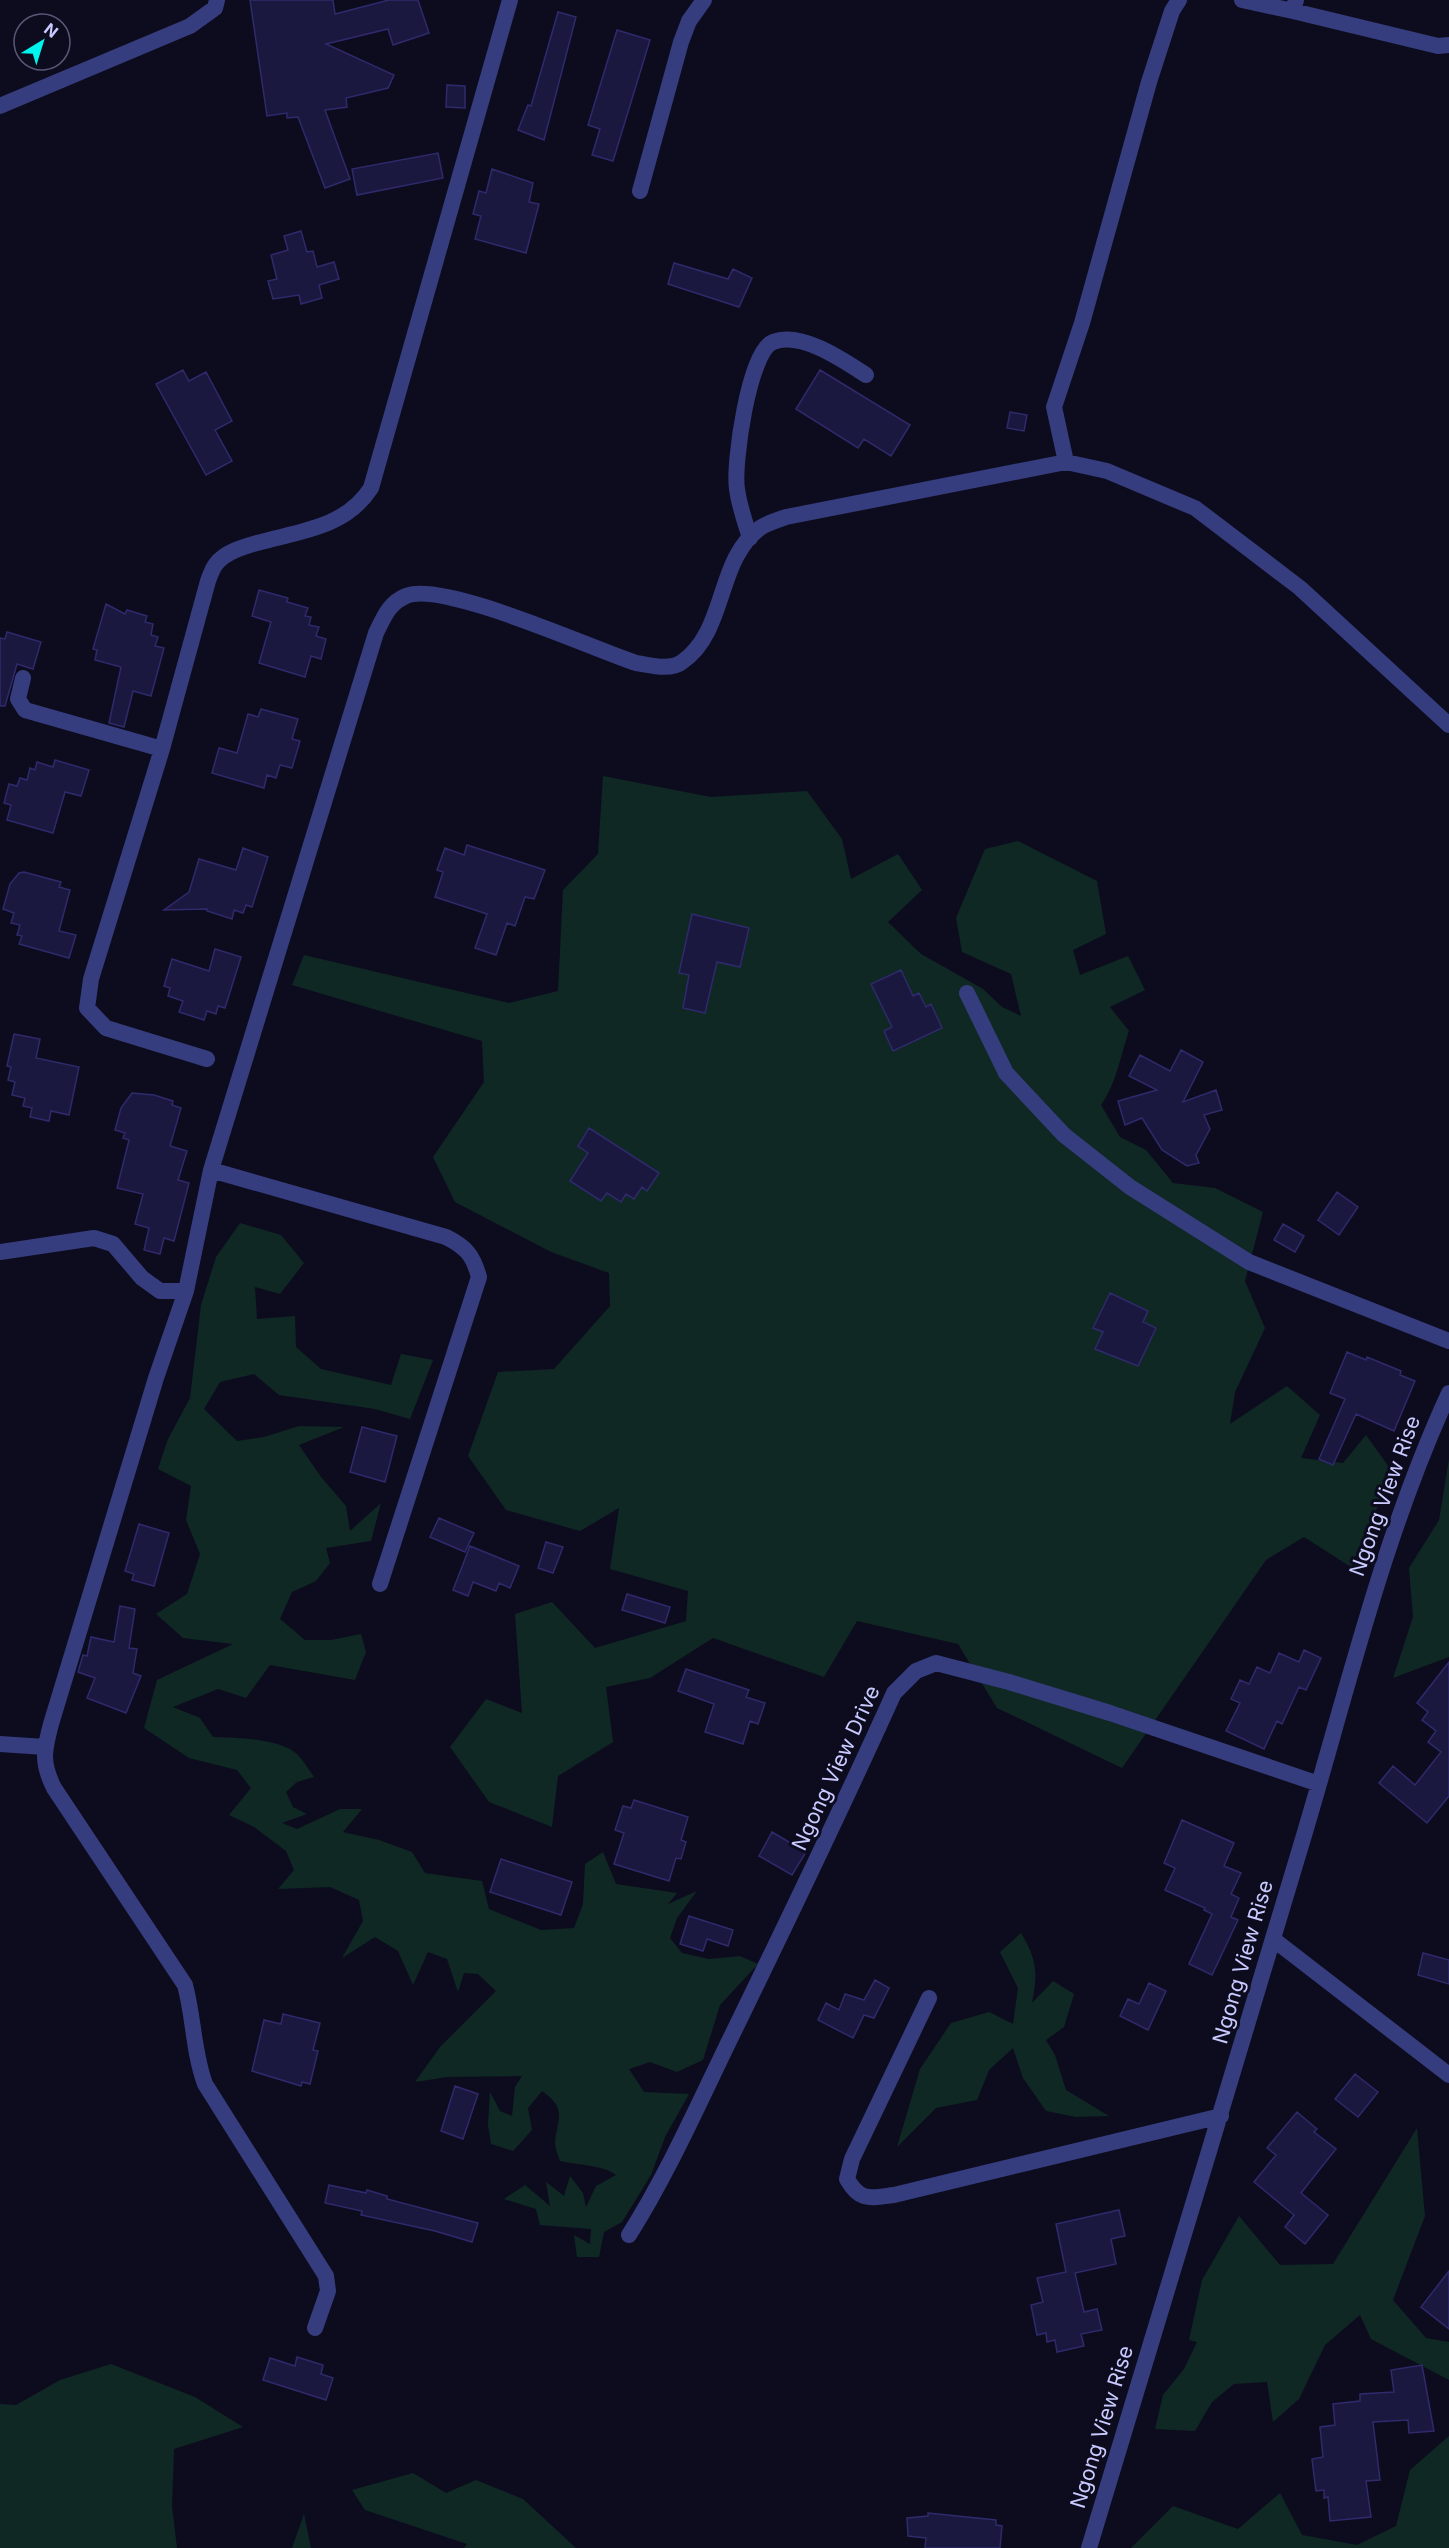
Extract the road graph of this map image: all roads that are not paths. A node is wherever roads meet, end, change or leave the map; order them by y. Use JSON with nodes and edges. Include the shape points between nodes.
{"nodes":[{"id":1,"x":217,"y":0,"type":"edge"},
{"id":2,"x":510,"y":0,"type":"edge"},
{"id":3,"x":704,"y":0,"type":"edge"},
{"id":4,"x":1179,"y":0,"type":"edge"},
{"id":5,"x":1242,"y":0,"type":"edge"},
{"id":6,"x":1294,"y":6,"type":"edge"},
{"id":7,"x":1449,"y":45,"type":"edge"},
{"id":8,"x":0,"y":106,"type":"edge"},
{"id":9,"x":640,"y":191,"type":"dead end"},
{"id":10,"x":866,"y":375,"type":"dead end"},
{"id":11,"x":1066,"y":462,"type":"junction"},
{"id":12,"x":750,"y":538,"type":"junction"},
{"id":13,"x":23,"y":678,"type":"dead end"},
{"id":14,"x":1449,"y":725,"type":"edge"},
{"id":15,"x":162,"y":749,"type":"junction"},
{"id":16,"x":967,"y":993,"type":"dead end"},
{"id":17,"x":207,"y":1059,"type":"dead end"},
{"id":18,"x":211,"y":1170,"type":"junction"},
{"id":19,"x":0,"y":1252,"type":"edge"},
{"id":20,"x":186,"y":1291,"type":"junction"},
{"id":21,"x":1449,"y":1341,"type":"edge"},
{"id":22,"x":1449,"y":1393,"type":"edge"},
{"id":23,"x":380,"y":1584,"type":"dead end"},
{"id":24,"x":0,"y":1744,"type":"edge"},
{"id":25,"x":45,"y":1747,"type":"junction"},
{"id":26,"x":1319,"y":1784,"type":"junction"},
{"id":27,"x":1273,"y":1939,"type":"junction"},
{"id":28,"x":929,"y":1998,"type":"dead end"},
{"id":29,"x":1449,"y":2074,"type":"edge"},
{"id":30,"x":1221,"y":2116,"type":"junction"},
{"id":31,"x":629,"y":2235,"type":"dead end"},
{"id":32,"x":315,"y":2328,"type":"dead end"},
{"id":33,"x":1089,"y":2548,"type":"edge"}],
"edges":[{"from":1,"to":8,"type":"street","via":[[215,8],[190,26]]},
{"from":2,"to":15,"type":"street","via":[[371,488],[361,504],[345,516],[236,549],[216,563]]},
{"from":3,"to":9,"type":"street","via":[[685,32]]},
{"from":4,"to":11,"type":"street","via":[[1149,82],[1082,323],[1054,407]]},
{"from":5,"to":6,"type":"street"},
{"from":6,"to":7,"type":"street","via":[[1438,46]]},
{"from":10,"to":12,"type":"street","via":[[828,351],[789,340],[766,346],[757,364],[735,464],[737,490]]},
{"from":11,"to":12,"type":"street","via":[[786,517],[761,527]]},
{"from":11,"to":14,"type":"street","via":[[1148,485],[1195,508],[1300,588]]},
{"from":12,"to":18,"type":"street","via":[[734,562],[712,621],[681,664],[662,667],[636,663],[460,598],[408,594],[390,605],[376,633]]},
{"from":13,"to":15,"type":"street","via":[[18,699],[25,710]]},
{"from":15,"to":17,"type":"street","via":[[91,979],[87,1008],[106,1028]]},
{"from":16,"to":21,"type":"street","via":[[1006,1073],[1064,1135],[1130,1187],[1249,1262]]},
{"from":18,"to":20,"type":"street"},
{"from":18,"to":23,"type":"street","via":[[446,1237],[473,1256],[479,1277]]},
{"from":19,"to":20,"type":"street","via":[[94,1238],[113,1244],[142,1278],[160,1291]]},
{"from":20,"to":25,"type":"street","via":[[90,1591]]},
{"from":22,"to":26,"type":"street","name":"Ngong View Rise","via":[[1400,1510],[1354,1655]]},
{"from":24,"to":25,"type":"street"},
{"from":25,"to":32,"type":"street","via":[[44,1768],[54,1788],[185,1985],[192,2009],[196,2058],[205,2084],[326,2276],[328,2291]]},
{"from":26,"to":27,"type":"street","name":"Ngong View Rise"},
{"from":26,"to":31,"type":"street","name":"Ngong View Drive","via":[[1010,1682],[936,1664],[916,1671],[894,1693],[718,2064]]},
{"from":27,"to":29,"type":"street"},
{"from":27,"to":30,"type":"street","name":"Ngong View Rise"},
{"from":28,"to":30,"type":"street","via":[[852,2159],[847,2179],[854,2192],[868,2199]]},
{"from":30,"to":33,"type":"street","name":"Ngong View Rise"}]}
